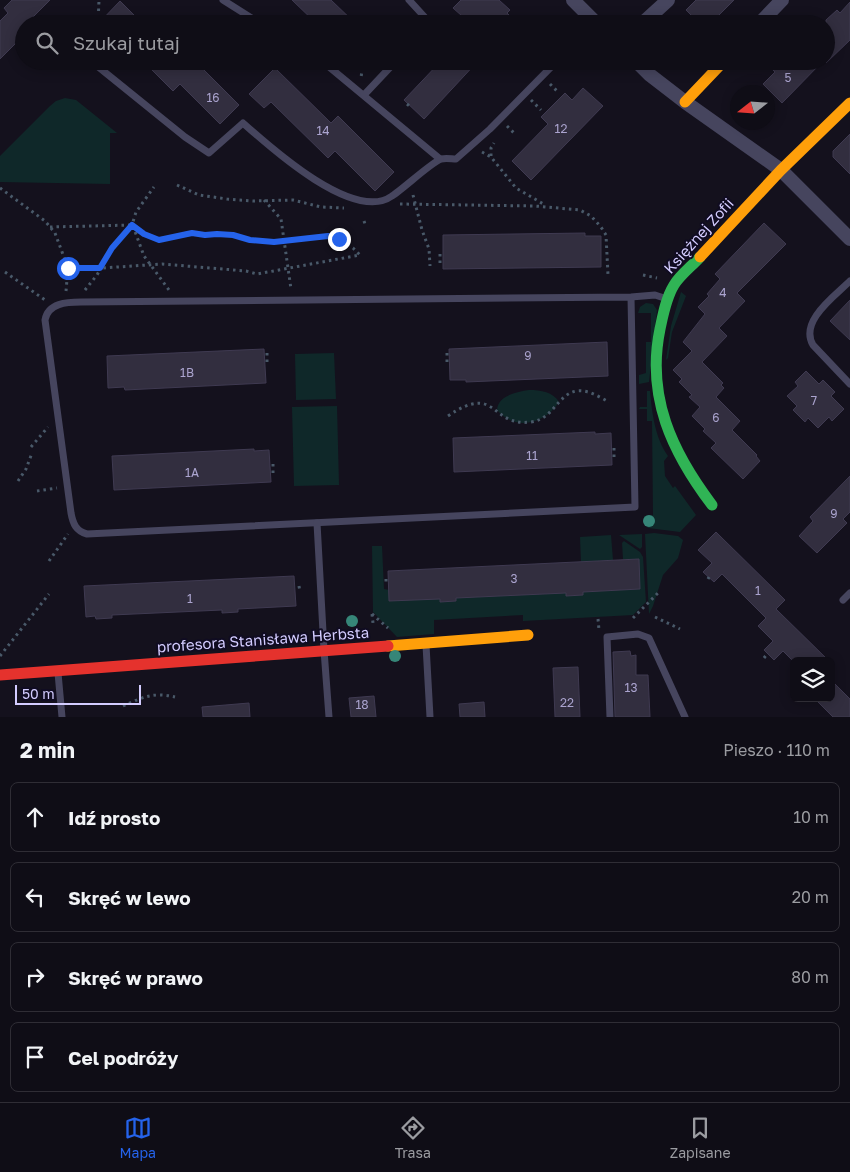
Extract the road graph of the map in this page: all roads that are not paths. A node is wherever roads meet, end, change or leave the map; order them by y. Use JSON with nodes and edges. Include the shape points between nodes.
{"nodes":[{"id":1,"x":224,"y":0,"type":"edge"},
{"id":2,"x":409,"y":0,"type":"edge"},
{"id":3,"x":573,"y":0,"type":"edge"},
{"id":4,"x":668,"y":0,"type":"edge"},
{"id":5,"x":782,"y":0,"type":"edge"},
{"id":6,"x":247,"y":15,"type":"edge"},
{"id":7,"x":423,"y":15,"type":"edge"},
{"id":8,"x":587,"y":15,"type":"edge"},
{"id":9,"x":652,"y":15,"type":"edge"},
{"id":10,"x":768,"y":15,"type":"edge"},
{"id":11,"x":102,"y":70,"type":"edge"},
{"id":12,"x":333,"y":70,"type":"edge"},
{"id":13,"x":388,"y":70,"type":"edge"},
{"id":14,"x":548,"y":70,"type":"edge"},
{"id":15,"x":645,"y":70,"type":"edge"},
{"id":16,"x":715,"y":70,"type":"edge"},
{"id":17,"x":364,"y":95,"type":"junction"},
{"id":18,"x":685,"y":102,"type":"junction"},
{"id":19,"x":850,"y":103,"type":"edge"},
{"id":20,"x":440,"y":160,"type":"junction"},
{"id":21,"x":781,"y":170,"type":"junction"},
{"id":22,"x":850,"y":239,"type":"edge"},
{"id":23,"x":850,"y":281,"type":"edge"},
{"id":24,"x":631,"y":297,"type":"junction"},
{"id":25,"x":668,"y":299,"type":"junction"},
{"id":26,"x":850,"y":384,"type":"edge"},
{"id":27,"x":712,"y":505,"type":"dead end"},
{"id":28,"x":317,"y":523,"type":"junction"},
{"id":29,"x":850,"y":594,"type":"edge"},
{"id":30,"x":844,"y":600,"type":"dead end"},
{"id":31,"x":528,"y":634,"type":"dead end"},
{"id":32,"x":425,"y":643,"type":"junction"},
{"id":33,"x":324,"y":650,"type":"junction"},
{"id":34,"x":58,"y":671,"type":"junction"},
{"id":35,"x":0,"y":675,"type":"edge"},
{"id":36,"x":62,"y":717,"type":"edge"},
{"id":37,"x":330,"y":717,"type":"edge"},
{"id":38,"x":430,"y":717,"type":"edge"},
{"id":39,"x":610,"y":717,"type":"edge"},
{"id":40,"x":685,"y":717,"type":"edge"}],
"edges":[{"from":1,"to":6,"type":"lane"},
{"from":2,"to":7,"type":"lane"},
{"from":3,"to":8,"type":"street"},
{"from":4,"to":9,"type":"street"},
{"from":5,"to":10,"type":"street"},
{"from":11,"to":20,"type":"lane","via":[[209,153],[243,123],[304,174],[365,203],[391,197]]},
{"from":12,"to":17,"type":"lane"},
{"from":13,"to":17,"type":"lane"},
{"from":14,"to":20,"type":"lane","via":[[467,151],[456,159]]},
{"from":15,"to":18,"type":"street"},
{"from":16,"to":18,"type":"street"},
{"from":17,"to":20,"type":"lane"},
{"from":18,"to":21,"type":"street"},
{"from":19,"to":21,"type":"street","name":"Księżnej Zofii"},
{"from":21,"to":22,"type":"street"},
{"from":21,"to":25,"type":"street","name":"Księżnej Zofii","via":[[674,285]]},
{"from":23,"to":26,"type":"lane","via":[[814,318],[810,332],[811,342],[817,350]]},
{"from":24,"to":25,"type":"lane","via":[[654,295]]},
{"from":24,"to":28,"type":"lane","via":[[635,507]]},
{"from":24,"to":28,"type":"lane","via":[[81,302],[63,304],[48,312],[46,326],[68,496],[72,519],[79,532]]},
{"from":25,"to":27,"type":"street","name":"Księżnej Zofii","via":[[656,353],[659,404],[678,454],[696,486]]},
{"from":28,"to":33,"type":"lane"},
{"from":29,"to":30,"type":"lane"},
{"from":31,"to":32,"type":"street","name":"profesora Stanisława Herbsta"},
{"from":32,"to":33,"type":"street","name":"profesora Stanisława Herbsta"},
{"from":32,"to":38,"type":"lane"},
{"from":33,"to":34,"type":"street","name":"profesora Stanisława Herbsta"},
{"from":33,"to":37,"type":"lane"},
{"from":34,"to":35,"type":"street","name":"profesora Stanisława Herbsta"},
{"from":34,"to":36,"type":"lane"},
{"from":39,"to":40,"type":"lane","via":[[607,637],[638,634],[649,638]]}]}
